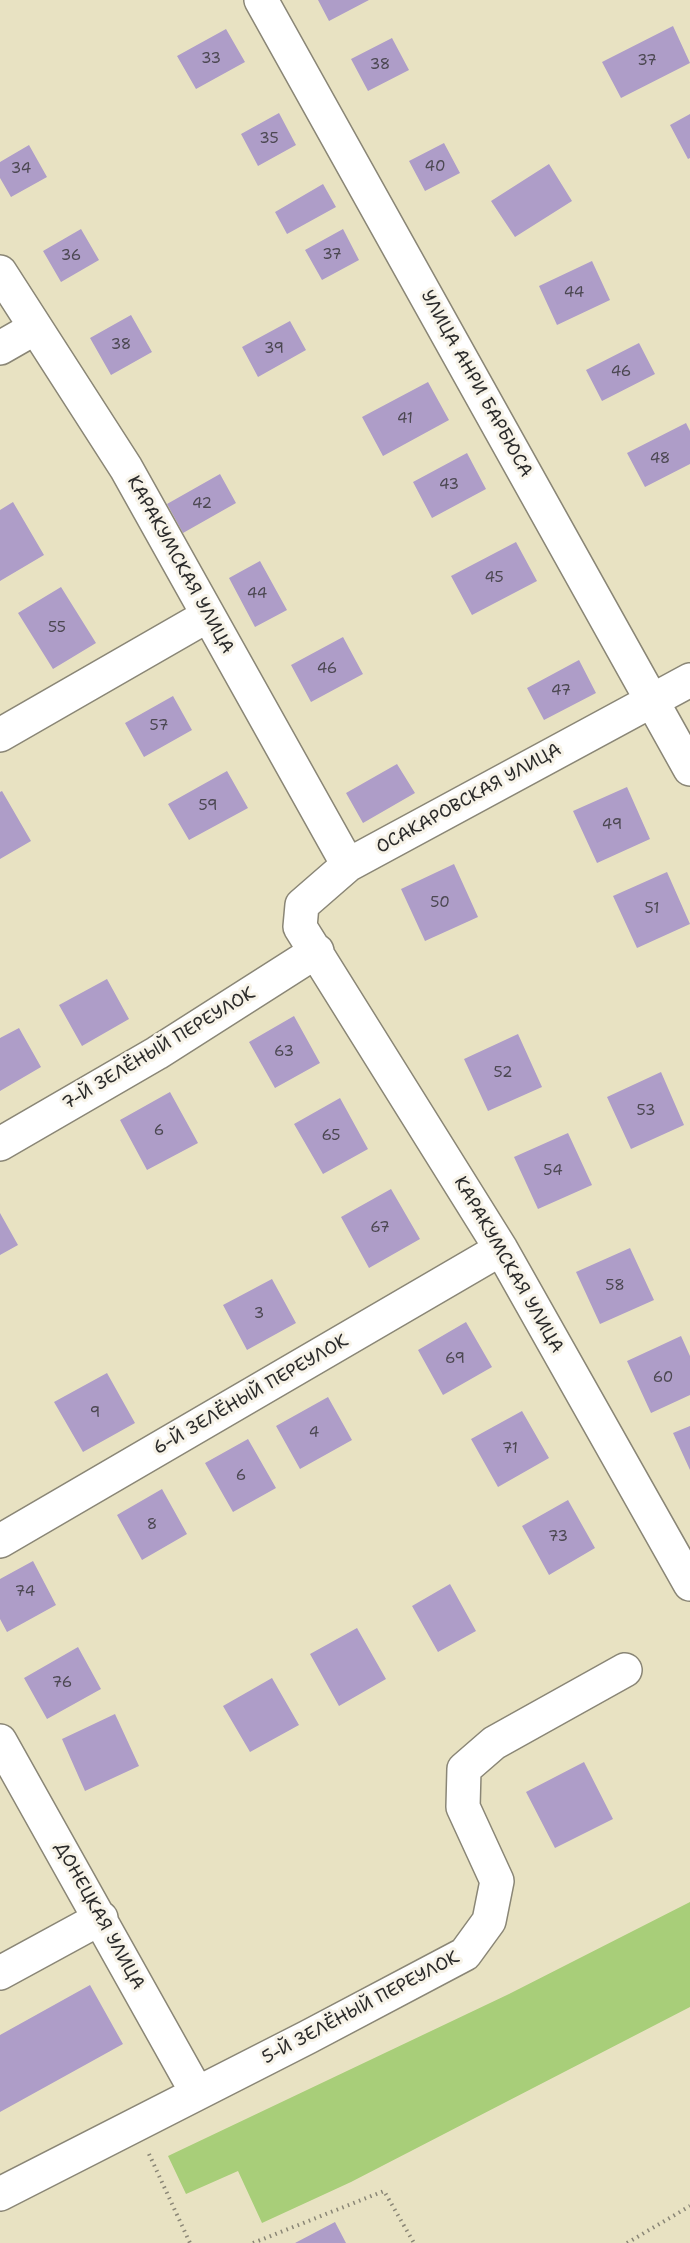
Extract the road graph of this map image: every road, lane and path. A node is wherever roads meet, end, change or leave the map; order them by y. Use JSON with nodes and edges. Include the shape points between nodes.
{"nodes":[{"id":1,"x":261,"y":0,"type":"edge"},
{"id":2,"x":0,"y":273,"type":"edge"},
{"id":3,"x":35,"y":328,"type":"junction"},
{"id":4,"x":0,"y":348,"type":"edge"},
{"id":5,"x":207,"y":616,"type":"junction"},
{"id":6,"x":690,"y":680,"type":"edge"},
{"id":7,"x":652,"y":700,"type":"junction"},
{"id":8,"x":0,"y":735,"type":"edge"},
{"id":9,"x":690,"y":769,"type":"edge"},
{"id":10,"x":348,"y":865,"type":"junction"},
{"id":11,"x":317,"y":951,"type":"junction"},
{"id":12,"x":0,"y":1144,"type":"edge"},
{"id":13,"x":501,"y":1250,"type":"junction"},
{"id":14,"x":0,"y":1541,"type":"edge"},
{"id":15,"x":690,"y":1584,"type":"edge"},
{"id":16,"x":625,"y":1670,"type":"dead end"},
{"id":17,"x":0,"y":1741,"type":"edge"},
{"id":18,"x":101,"y":1918,"type":"junction"},
{"id":19,"x":0,"y":1972,"type":"edge"},
{"id":20,"x":197,"y":2092,"type":"junction"},
{"id":21,"x":135,"y":2124,"type":"junction"},
{"id":22,"x":0,"y":2194,"type":"edge"},
{"id":23,"x":690,"y":2206,"type":"edge"},
{"id":24,"x":190,"y":2243,"type":"edge"},
{"id":25,"x":253,"y":2243,"type":"edge"},
{"id":26,"x":414,"y":2243,"type":"edge"},
{"id":27,"x":627,"y":2243,"type":"edge"}],
"edges":[{"from":1,"to":7,"type":"street","name":"УЛИЦА АНРИ БАРБЮСА"},
{"from":2,"to":3,"type":"street","name":"КАРАКУМСКАЯ УЛИЦА"},
{"from":3,"to":4,"type":"street"},
{"from":3,"to":5,"type":"street","name":"КАРАКУМСКАЯ УЛИЦА","via":[[126,468]]},
{"from":5,"to":8,"type":"street"},
{"from":5,"to":10,"type":"street","name":"КАРАКУМСКАЯ УЛИЦА"},
{"from":6,"to":7,"type":"street","name":"ОСАКАРОВСКАЯ УЛИЦА"},
{"from":7,"to":9,"type":"street","name":"УЛИЦА АНРИ БАРБЮСА"},
{"from":7,"to":10,"type":"street","name":"ОСАКАРОВСКАЯ УЛИЦА"},
{"from":10,"to":11,"type":"street","name":"ОСАКАРОВСКАЯ УЛИЦА","via":[[302,905],[300,927]]},
{"from":11,"to":12,"type":"street","name":"7-Й ЗЕЛЁНЫЙ ПЕРЕУЛОК","via":[[157,1053]]},
{"from":11,"to":13,"type":"street","name":"КАРАКУМСКАЯ УЛИЦА"},
{"from":13,"to":14,"type":"street","name":"6-Й ЗЕЛЁНЫЙ ПЕРЕУЛОК"},
{"from":13,"to":15,"type":"street","name":"КАРАКУМСКАЯ УЛИЦА"},
{"from":16,"to":20,"type":"street","name":"5-Й ЗЕЛЁНЫЙ ПЕРЕУЛОК","via":[[494,1743],[464,1769],[462,1807],[497,1881],[489,1921],[465,1954]]},
{"from":17,"to":18,"type":"street","name":"ДОНЕЦКАЯ УЛИЦА"},
{"from":18,"to":19,"type":"street"},
{"from":18,"to":20,"type":"street","name":"ДОНЕЦКАЯ УЛИЦА"},
{"from":20,"to":21,"type":"street","name":"5-Й ЗЕЛЁНЫЙ ПЕРЕУЛОК"},
{"from":21,"to":22,"type":"street","name":"5-Й ЗЕЛЁНЫЙ ПЕРЕУЛОК"},
{"from":21,"to":24,"type":"path"},
{"from":23,"to":27,"type":"path"},
{"from":25,"to":26,"type":"path","via":[[384,2191]]}]}
